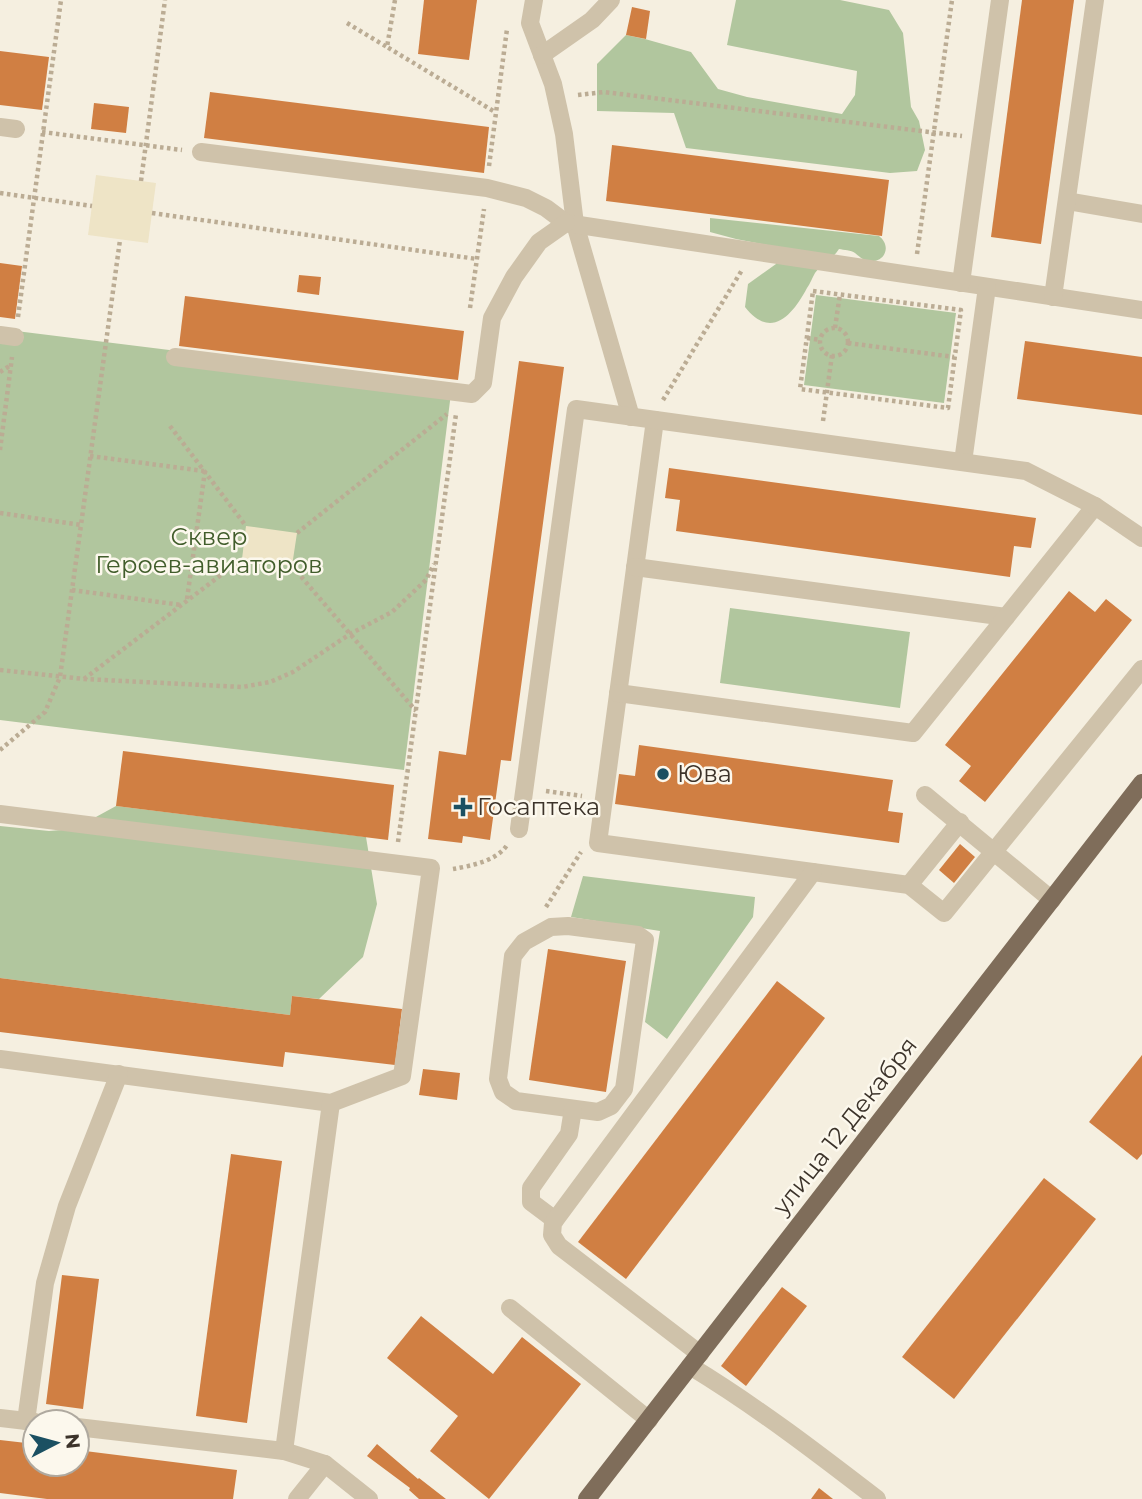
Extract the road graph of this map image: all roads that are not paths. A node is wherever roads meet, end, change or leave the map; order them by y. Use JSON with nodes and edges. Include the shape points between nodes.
{"nodes":[{"id":1,"x":534,"y":0,"type":"edge"},
{"id":2,"x":611,"y":0,"type":"edge"},
{"id":3,"x":1000,"y":0,"type":"edge"},
{"id":4,"x":1095,"y":0,"type":"edge"},
{"id":5,"x":542,"y":55,"type":"junction"},
{"id":6,"x":201,"y":152,"type":"road end"},
{"id":7,"x":1067,"y":201,"type":"junction"},
{"id":8,"x":1142,"y":214,"type":"edge"},
{"id":9,"x":570,"y":223,"type":"junction"},
{"id":10,"x":961,"y":283,"type":"junction"},
{"id":11,"x":987,"y":286,"type":"junction"},
{"id":12,"x":1053,"y":297,"type":"junction"},
{"id":13,"x":1142,"y":310,"type":"edge"},
{"id":14,"x":175,"y":357,"type":"dead end"},
{"id":15,"x":631,"y":417,"type":"junction"},
{"id":16,"x":655,"y":420,"type":"junction"},
{"id":17,"x":963,"y":462,"type":"junction"},
{"id":18,"x":1095,"y":506,"type":"junction"},
{"id":19,"x":1142,"y":538,"type":"edge"},
{"id":20,"x":635,"y":567,"type":"junction"},
{"id":21,"x":1006,"y":617,"type":"junction"},
{"id":22,"x":1142,"y":669,"type":"edge"},
{"id":23,"x":618,"y":693,"type":"junction"},
{"id":24,"x":1142,"y":783,"type":"edge"},
{"id":25,"x":925,"y":794,"type":"dead end"},
{"id":26,"x":0,"y":814,"type":"edge"},
{"id":27,"x":960,"y":822,"type":"junction"},
{"id":28,"x":519,"y":829,"type":"road end"},
{"id":29,"x":995,"y":851,"type":"junction"},
{"id":30,"x":813,"y":872,"type":"junction"},
{"id":31,"x":909,"y":885,"type":"junction"},
{"id":32,"x":1052,"y":900,"type":"junction"},
{"id":33,"x":0,"y":1059,"type":"edge"},
{"id":34,"x":119,"y":1074,"type":"junction"},
{"id":35,"x":331,"y":1102,"type":"junction"},
{"id":36,"x":573,"y":1109,"type":"junction"},
{"id":37,"x":555,"y":1220,"type":"junction"},
{"id":38,"x":510,"y":1308,"type":"dead end"},
{"id":39,"x":695,"y":1360,"type":"junction"},
{"id":40,"x":32,"y":1408,"type":"edge"},
{"id":41,"x":0,"y":1418,"type":"edge"},
{"id":42,"x":649,"y":1420,"type":"junction"},
{"id":43,"x":21,"y":1421,"type":"edge"},
{"id":44,"x":91,"y":1429,"type":"edge"},
{"id":45,"x":284,"y":1451,"type":"junction"},
{"id":46,"x":325,"y":1464,"type":"junction"},
{"id":47,"x":297,"y":1499,"type":"edge"},
{"id":48,"x":369,"y":1499,"type":"edge"},
{"id":49,"x":587,"y":1499,"type":"edge"},
{"id":50,"x":877,"y":1499,"type":"edge"}],
"edges":[{"from":1,"to":5,"type":"lane","via":[[530,23]]},
{"from":2,"to":5,"type":"lane","via":[[592,20]]},
{"from":3,"to":10,"type":"lane"},
{"from":4,"to":7,"type":"lane"},
{"from":5,"to":9,"type":"lane","via":[[564,134]]},
{"from":6,"to":9,"type":"lane","via":[[486,188],[526,198]]},
{"from":7,"to":8,"type":"lane"},
{"from":7,"to":12,"type":"lane"},
{"from":9,"to":10,"type":"lane"},
{"from":9,"to":14,"type":"lane","via":[[539,242],[514,277],[492,318],[483,383],[472,394]]},
{"from":9,"to":15,"type":"lane"},
{"from":10,"to":11,"type":"lane"},
{"from":11,"to":12,"type":"lane"},
{"from":11,"to":17,"type":"lane"},
{"from":12,"to":13,"type":"lane"},
{"from":15,"to":16,"type":"lane"},
{"from":15,"to":28,"type":"lane","via":[[576,409]]},
{"from":16,"to":17,"type":"lane"},
{"from":16,"to":20,"type":"lane"},
{"from":17,"to":18,"type":"lane","via":[[1027,471]]},
{"from":18,"to":19,"type":"lane"},
{"from":18,"to":21,"type":"lane"},
{"from":20,"to":21,"type":"lane"},
{"from":20,"to":23,"type":"lane"},
{"from":21,"to":23,"type":"lane","via":[[912,733]]},
{"from":22,"to":29,"type":"lane"},
{"from":23,"to":30,"type":"lane","via":[[598,843]]},
{"from":24,"to":32,"type":"main road","name":"улица 12 Декабря"},
{"from":25,"to":27,"type":"lane"},
{"from":26,"to":35,"type":"lane","via":[[431,868],[402,1076]]},
{"from":27,"to":29,"type":"lane"},
{"from":27,"to":31,"type":"lane"},
{"from":29,"to":31,"type":"lane","via":[[944,913]]},
{"from":29,"to":32,"type":"lane"},
{"from":30,"to":31,"type":"lane"},
{"from":30,"to":37,"type":"lane"},
{"from":32,"to":39,"type":"main road","name":"улица 12 Декабря"},
{"from":33,"to":34,"type":"lane"},
{"from":34,"to":35,"type":"lane"},
{"from":34,"to":40,"type":"lane","via":[[67,1206],[45,1283]]},
{"from":35,"to":45,"type":"lane"},
{"from":36,"to":36,"type":"lane","via":[[598,1112],[611,1107],[624,1089],[645,940],[638,935],[551,927],[524,942],[513,956],[498,1079],[503,1092],[516,1101]]},
{"from":36,"to":37,"type":"lane","via":[[569,1134],[531,1188],[531,1202]]},
{"from":37,"to":39,"type":"lane","via":[[552,1235],[559,1246]]},
{"from":38,"to":42,"type":"lane"},
{"from":39,"to":42,"type":"main road","name":"улица 12 Декабря"},
{"from":39,"to":50,"type":"lane"},
{"from":41,"to":43,"type":"lane"},
{"from":42,"to":49,"type":"main road","name":"улица 12 Декабря"},
{"from":44,"to":45,"type":"lane"},
{"from":45,"to":46,"type":"lane"},
{"from":46,"to":47,"type":"lane"},
{"from":46,"to":48,"type":"lane"}]}
